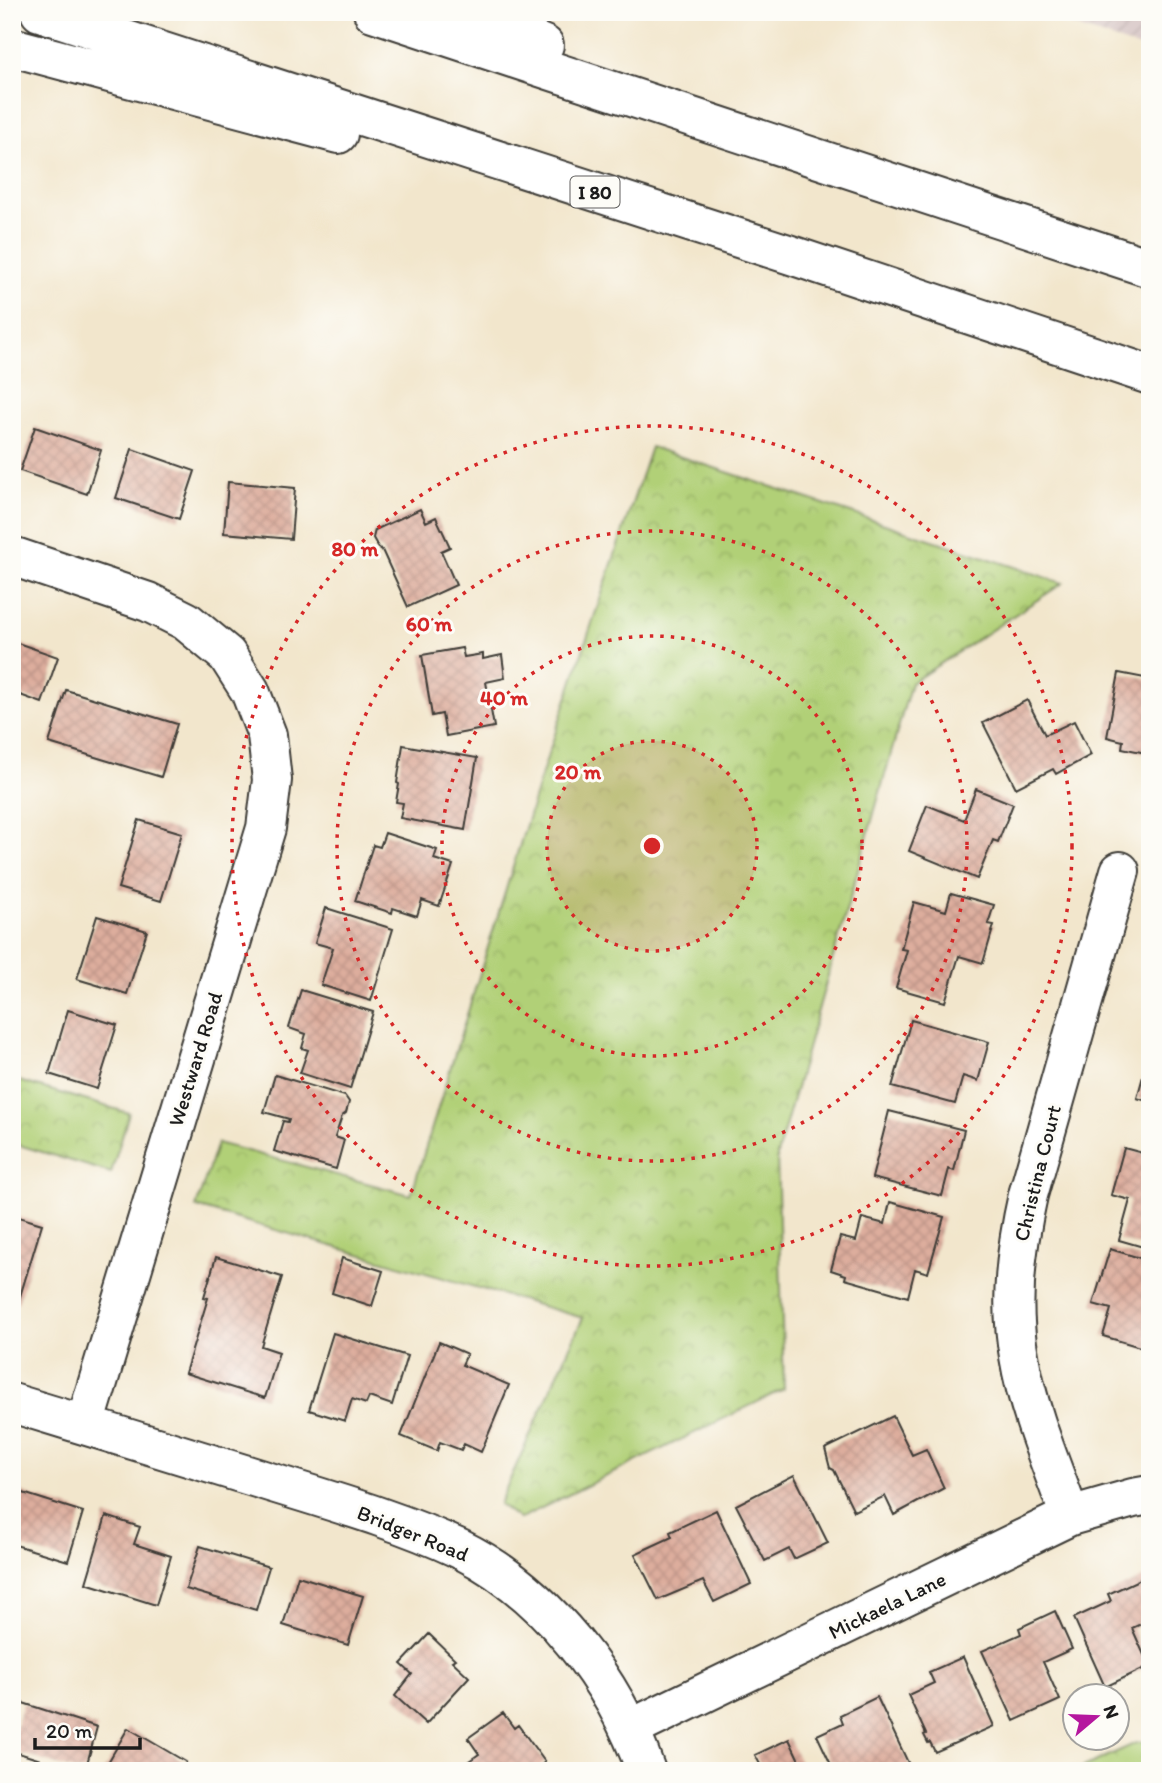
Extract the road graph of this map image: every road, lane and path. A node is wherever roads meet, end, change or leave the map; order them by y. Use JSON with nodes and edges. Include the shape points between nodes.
{"nodes":[{"id":1,"x":40,"y":12,"type":"edge"},
{"id":2,"x":373,"y":12,"type":"edge"},
{"id":3,"x":467,"y":12,"type":"edge"},
{"id":4,"x":12,"y":47,"type":"edge"},
{"id":5,"x":811,"y":156,"type":"junction"},
{"id":6,"x":791,"y":255,"type":"junction"},
{"id":7,"x":1150,"y":268,"type":"edge"},
{"id":8,"x":1150,"y":375,"type":"edge"},
{"id":9,"x":12,"y":556,"type":"edge"},
{"id":10,"x":1120,"y":872,"type":"dead end"},
{"id":11,"x":12,"y":1403,"type":"edge"},
{"id":12,"x":85,"y":1425,"type":"junction"},
{"id":13,"x":1150,"y":1495,"type":"edge"},
{"id":14,"x":1070,"y":1516,"type":"junction"},
{"id":15,"x":630,"y":1729,"type":"junction"},
{"id":16,"x":646,"y":1771,"type":"edge"}],
"edges":[{"from":1,"to":6,"type":"main road","number":"I 80"},
{"from":2,"to":5,"type":"main road"},
{"from":3,"to":5,"type":"main road"},
{"from":4,"to":6,"type":"main road"},
{"from":5,"to":7,"type":"main road"},
{"from":6,"to":8,"type":"main road","number":"I 80"},
{"from":9,"to":12,"type":"main road","name":"Westward Road","via":[[148,602],[186,621],[227,655],[250,691],[271,758],[267,828]]},
{"from":10,"to":14,"type":"main road","name":"Christina Court","via":[[1028,1195],[1014,1292],[1018,1355],[1030,1406]]},
{"from":11,"to":12,"type":"main road","name":"Bridger Road"},
{"from":12,"to":15,"type":"main road","name":"Bridger Road","via":[[382,1518],[468,1554],[528,1596],[562,1628],[596,1671]]},
{"from":13,"to":14,"type":"main road","name":"Mickaela Lane"},
{"from":14,"to":15,"type":"main road","name":"Mickaela Lane"},
{"from":15,"to":16,"type":"main road","name":"Bridger Road"}]}
